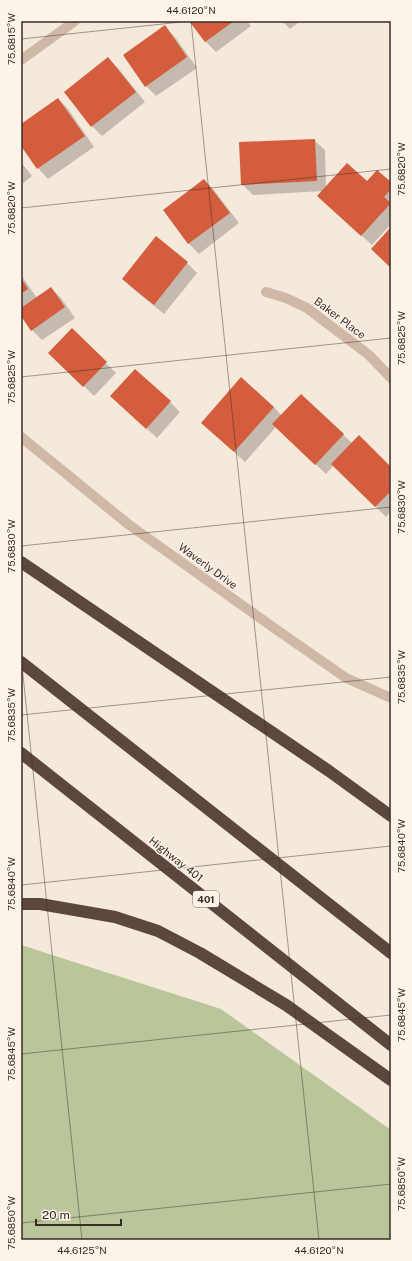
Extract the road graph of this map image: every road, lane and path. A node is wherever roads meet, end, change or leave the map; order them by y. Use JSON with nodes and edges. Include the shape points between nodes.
{"nodes":[{"id":1,"x":75,"y":21,"type":"edge"},
{"id":2,"x":21,"y":60,"type":"edge"},
{"id":3,"x":266,"y":292,"type":"dead end"},
{"id":4,"x":391,"y":378,"type":"edge"},
{"id":5,"x":21,"y":437,"type":"edge"},
{"id":6,"x":21,"y":562,"type":"edge"},
{"id":7,"x":21,"y":662,"type":"edge"},
{"id":8,"x":391,"y":698,"type":"edge"},
{"id":9,"x":21,"y":753,"type":"edge"},
{"id":10,"x":391,"y":816,"type":"edge"},
{"id":11,"x":21,"y":904,"type":"edge"},
{"id":12,"x":391,"y":953,"type":"edge"},
{"id":13,"x":391,"y":1045,"type":"edge"},
{"id":14,"x":391,"y":1080,"type":"edge"}],
"edges":[{"from":1,"to":2,"type":"street"},
{"from":3,"to":4,"type":"street","name":"Baker Place","via":[[307,308],[369,355]]},
{"from":5,"to":8,"type":"street","name":"Waverly Drive","via":[[128,524],[277,630],[346,678]]},
{"from":6,"to":10,"type":"highway","via":[[329,771]]},
{"from":7,"to":12,"type":"highway"},
{"from":9,"to":13,"type":"highway","name":"Highway 401","number":"401"},
{"from":11,"to":14,"type":"highway","via":[[40,904],[115,917],[158,931],[286,1005]]}]}
